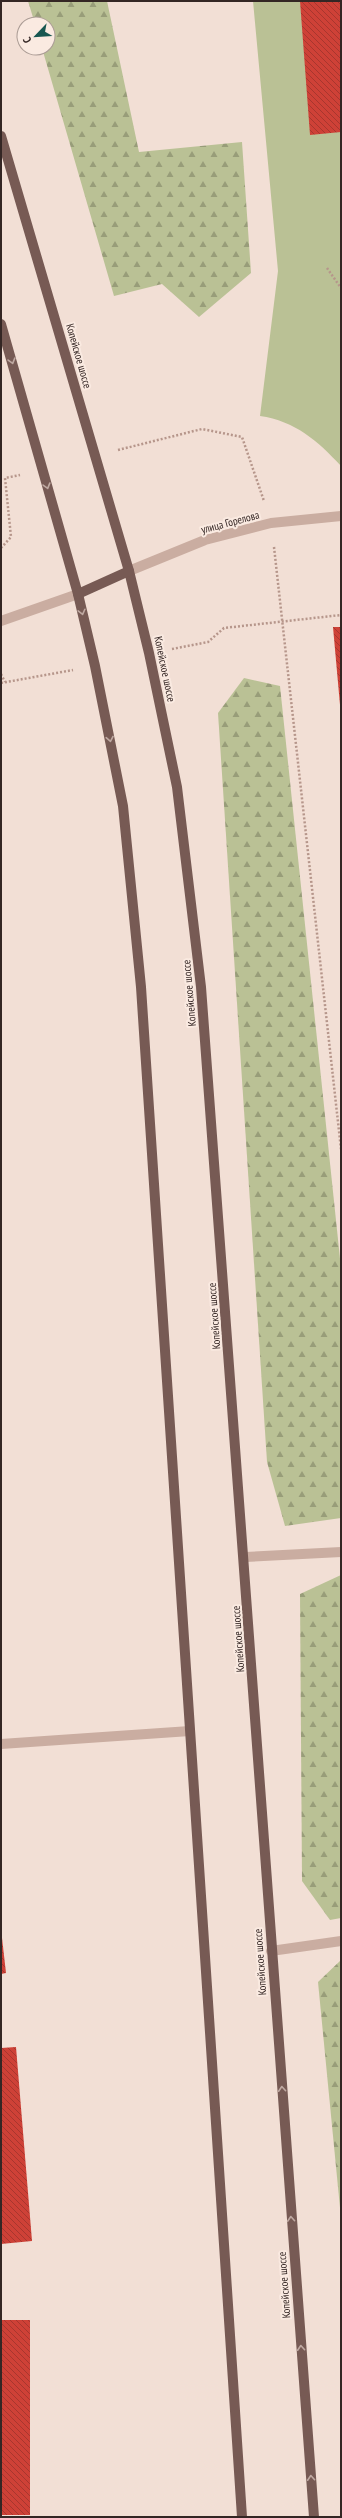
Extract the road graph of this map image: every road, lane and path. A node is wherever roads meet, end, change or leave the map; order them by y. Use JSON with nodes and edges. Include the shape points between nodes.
{"nodes":[{"id":1,"x":1,"y":136,"type":"edge"},
{"id":2,"x":327,"y":268,"type":"dead end"},
{"id":3,"x":341,"y":288,"type":"edge"},
{"id":4,"x":1,"y":324,"type":"edge"},
{"id":5,"x":95,"y":456,"type":"junction"},
{"id":6,"x":42,"y":469,"type":"junction"},
{"id":7,"x":341,"y":516,"type":"edge"},
{"id":8,"x":271,"y":523,"type":"junction"},
{"id":9,"x":1,"y":548,"type":"edge"},
{"id":10,"x":129,"y":571,"type":"junction"},
{"id":11,"x":78,"y":594,"type":"junction"},
{"id":12,"x":341,"y":615,"type":"edge"},
{"id":13,"x":1,"y":621,"type":"edge"},
{"id":14,"x":282,"y":621,"type":"junction"},
{"id":15,"x":208,"y":642,"type":"dead end"},
{"id":16,"x":1,"y":674,"type":"edge"},
{"id":17,"x":5,"y":682,"type":"dead end"},
{"id":18,"x":341,"y":1149,"type":"edge"},
{"id":19,"x":341,"y":1552,"type":"edge"},
{"id":20,"x":245,"y":1557,"type":"junction"},
{"id":21,"x":190,"y":1731,"type":"junction"},
{"id":22,"x":1,"y":1744,"type":"edge"},
{"id":23,"x":341,"y":1940,"type":"edge"},
{"id":24,"x":272,"y":1951,"type":"junction"},
{"id":25,"x":242,"y":2517,"type":"edge"},
{"id":26,"x":314,"y":2517,"type":"edge"}],
"edges":[{"from":1,"to":5,"type":"main road","name":"Копейское шоссе"},
{"from":2,"to":3,"type":"path"},
{"from":4,"to":6,"type":"main road","one_way":true},
{"from":5,"to":8,"type":"path","via":[[202,429],[242,437]]},
{"from":5,"to":10,"type":"main road","name":"Копейское шоссе"},
{"from":6,"to":9,"type":"path","via":[[5,478],[10,537]]},
{"from":6,"to":11,"type":"main road","one_way":true},
{"from":7,"to":8,"type":"street","name":"улица Горелова"},
{"from":8,"to":10,"type":"street","name":"улица Горелова","via":[[205,540]]},
{"from":8,"to":14,"type":"path"},
{"from":10,"to":11,"type":"main road"},
{"from":10,"to":20,"type":"main road","name":"Копейское шоссе","via":[[177,787],[201,987]]},
{"from":11,"to":13,"type":"street"},
{"from":11,"to":21,"type":"main road","one_way":true,"via":[[123,806],[138,955]]},
{"from":12,"to":14,"type":"path"},
{"from":14,"to":15,"type":"path","via":[[224,628]]},
{"from":14,"to":18,"type":"path"},
{"from":16,"to":17,"type":"path"},
{"from":19,"to":20,"type":"street"},
{"from":20,"to":24,"type":"main road","name":"Копейское шоссе"},
{"from":21,"to":22,"type":"street"},
{"from":21,"to":25,"type":"main road"},
{"from":23,"to":24,"type":"street"},
{"from":26,"to":24,"type":"main road","name":"Копейское шоссе","one_way":true}]}
